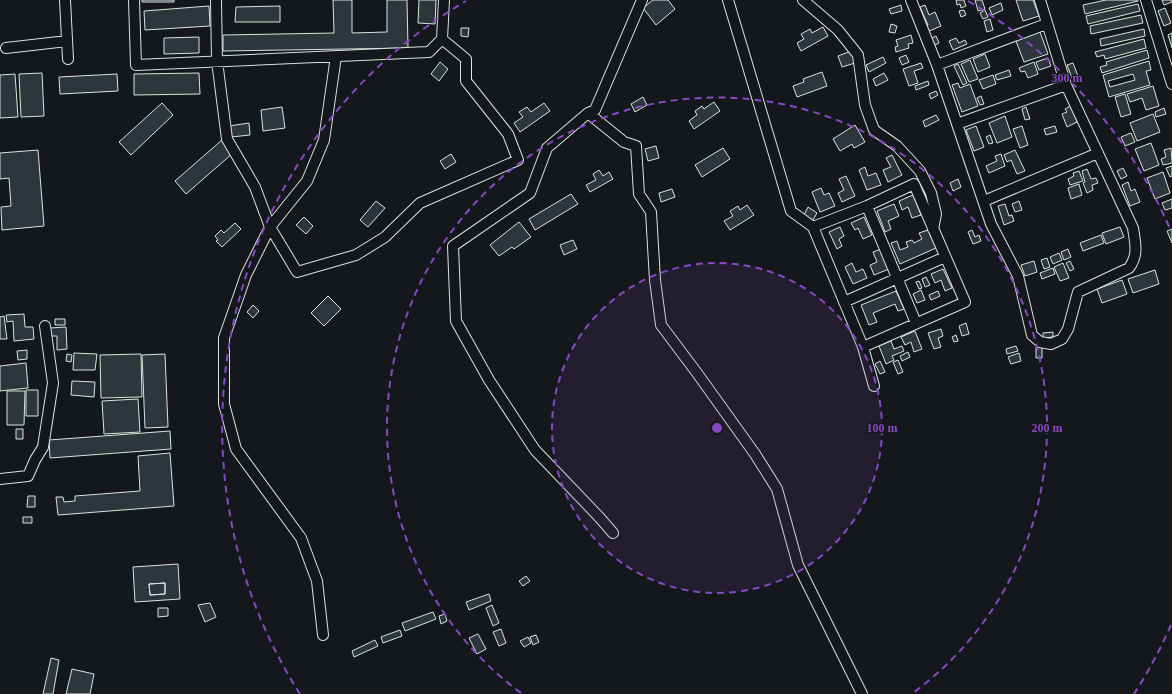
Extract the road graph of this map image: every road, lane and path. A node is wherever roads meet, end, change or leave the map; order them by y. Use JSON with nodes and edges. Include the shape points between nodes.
{"nodes":[{"id":1,"x":65,"y":0,"type":"edge"},
{"id":2,"x":134,"y":0,"type":"edge"},
{"id":3,"x":216,"y":0,"type":"edge"},
{"id":4,"x":444,"y":0,"type":"edge"},
{"id":5,"x":642,"y":0,"type":"edge"},
{"id":6,"x":728,"y":0,"type":"edge"},
{"id":7,"x":804,"y":0,"type":"edge"},
{"id":8,"x":911,"y":0,"type":"edge"},
{"id":9,"x":1040,"y":0,"type":"edge"},
{"id":10,"x":1146,"y":0,"type":"edge"},
{"id":11,"x":1046,"y":24,"type":"junction"},
{"id":12,"x":442,"y":39,"type":"junction"},
{"id":13,"x":67,"y":41,"type":"junction"},
{"id":14,"x":6,"y":48,"type":"dead end"},
{"id":15,"x":336,"y":56,"type":"junction"},
{"id":16,"x":68,"y":59,"type":"dead end"},
{"id":17,"x":217,"y":61,"type":"junction"},
{"id":18,"x":937,"y":65,"type":"junction"},
{"id":19,"x":1172,"y":84,"type":"edge"},
{"id":20,"x":1066,"y":85,"type":"junction"},
{"id":21,"x":588,"y":113,"type":"junction"},
{"id":22,"x":957,"y":124,"type":"junction"},
{"id":23,"x":1098,"y":154,"type":"junction"},
{"id":24,"x":984,"y":201,"type":"junction"},
{"id":25,"x":867,"y":206,"type":"junction"},
{"id":26,"x":270,"y":227,"type":"junction"},
{"id":27,"x":813,"y":227,"type":"junction"},
{"id":28,"x":933,"y":228,"type":"junction"},
{"id":29,"x":945,"y":257,"type":"junction"},
{"id":30,"x":898,"y":278,"type":"junction"},
{"id":31,"x":844,"y":302,"type":"junction"},
{"id":32,"x":916,"y":324,"type":"junction"},
{"id":33,"x":45,"y":326,"type":"dead end"},
{"id":34,"x":863,"y":347,"type":"junction"},
{"id":35,"x":874,"y":386,"type":"dead end"},
{"id":36,"x":0,"y":479,"type":"edge"},
{"id":37,"x":613,"y":533,"type":"dead end"},
{"id":38,"x":323,"y":635,"type":"dead end"},
{"id":39,"x":862,"y":694,"type":"edge"}],
"edges":[{"from":1,"to":13,"type":"street"},
{"from":2,"to":17,"type":"street","via":[[136,65]]},
{"from":3,"to":17,"type":"street"},
{"from":4,"to":12,"type":"street"},
{"from":5,"to":21,"type":"street","via":[[595,110]]},
{"from":6,"to":27,"type":"street","via":[[791,211]]},
{"from":7,"to":28,"type":"street","via":[[838,30],[858,56],[865,105],[874,130],[897,146],[920,171],[931,192],[936,214]]},
{"from":8,"to":18,"type":"street"},
{"from":9,"to":11,"type":"street"},
{"from":10,"to":19,"type":"street"},
{"from":11,"to":18,"type":"street"},
{"from":11,"to":20,"type":"street"},
{"from":12,"to":15,"type":"street","via":[[429,52]]},
{"from":12,"to":26,"type":"street","via":[[466,59],[466,81],[508,134],[518,160],[420,203],[385,237],[356,255],[297,272]]},
{"from":13,"to":14,"type":"street"},
{"from":13,"to":16,"type":"street"},
{"from":15,"to":17,"type":"street"},
{"from":15,"to":26,"type":"street","via":[[324,140],[307,181]]},
{"from":17,"to":26,"type":"street","via":[[227,139],[255,187]]},
{"from":18,"to":22,"type":"street"},
{"from":20,"to":22,"type":"street"},
{"from":20,"to":23,"type":"street"},
{"from":21,"to":37,"type":"street","via":[[547,148],[530,193],[453,246],[456,321],[489,380],[535,450]]},
{"from":21,"to":39,"type":"street","via":[[624,142],[636,146],[639,194],[651,212],[655,280],[661,325],[755,454],[776,489],[798,565]]},
{"from":22,"to":24,"type":"street"},
{"from":23,"to":24,"type":"street"},
{"from":23,"to":24,"type":"street","via":[[1133,228],[1136,255],[1129,268],[1078,292],[1068,329],[1062,339],[1051,344],[1040,342],[1032,335],[1018,276],[991,224]]},
{"from":25,"to":27,"type":"street"},
{"from":25,"to":28,"type":"street","via":[[914,184]]},
{"from":25,"to":30,"type":"street"},
{"from":26,"to":38,"type":"street","via":[[246,275],[224,338],[224,404],[236,449],[302,538],[317,581]]},
{"from":27,"to":31,"type":"street"},
{"from":28,"to":29,"type":"street"},
{"from":29,"to":30,"type":"street"},
{"from":29,"to":32,"type":"street","via":[[965,302]]},
{"from":30,"to":31,"type":"street"},
{"from":30,"to":32,"type":"street"},
{"from":31,"to":34,"type":"street"},
{"from":32,"to":34,"type":"street"},
{"from":33,"to":36,"type":"street","via":[[53,382],[43,447],[28,476]]},
{"from":34,"to":35,"type":"street"}]}
